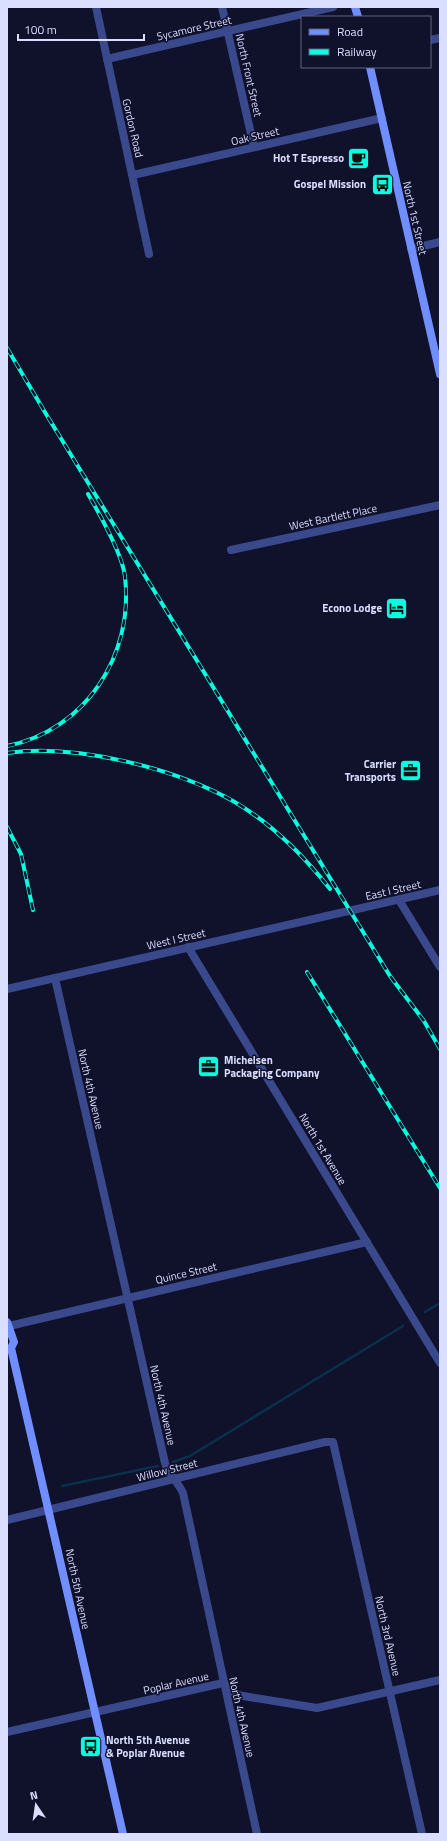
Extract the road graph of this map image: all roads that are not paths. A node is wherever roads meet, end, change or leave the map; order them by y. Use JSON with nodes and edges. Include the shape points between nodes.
{"nodes":[{"id":1,"x":96,"y":7,"type":"edge"},
{"id":2,"x":222,"y":7,"type":"edge"},
{"id":3,"x":333,"y":7,"type":"edge"},
{"id":4,"x":228,"y":31,"type":"junction"},
{"id":5,"x":106,"y":59,"type":"junction"},
{"id":6,"x":370,"y":68,"type":"edge"},
{"id":7,"x":382,"y":118,"type":"junction"},
{"id":8,"x":254,"y":147,"type":"junction"},
{"id":9,"x":132,"y":175,"type":"junction"},
{"id":10,"x":440,"y":242,"type":"edge"},
{"id":11,"x":411,"y":249,"type":"junction"},
{"id":12,"x":149,"y":254,"type":"dead end"},
{"id":13,"x":440,"y":374,"type":"edge"},
{"id":14,"x":440,"y":504,"type":"edge"},
{"id":15,"x":232,"y":550,"type":"dead end"},
{"id":16,"x":440,"y":890,"type":"edge"},
{"id":17,"x":399,"y":900,"type":"junction"},
{"id":18,"x":350,"y":911,"type":"joint"},
{"id":19,"x":188,"y":947,"type":"junction"},
{"id":20,"x":440,"y":967,"type":"edge"},
{"id":21,"x":54,"y":978,"type":"junction"},
{"id":22,"x":7,"y":988,"type":"edge"},
{"id":23,"x":367,"y":1242,"type":"junction"},
{"id":24,"x":128,"y":1298,"type":"junction"},
{"id":25,"x":8,"y":1324,"type":"edge"},
{"id":26,"x":9,"y":1347,"type":"edge"},
{"id":27,"x":440,"y":1363,"type":"edge"},
{"id":28,"x":333,"y":1442,"type":"joint"},
{"id":29,"x":174,"y":1480,"type":"junction"},
{"id":30,"x":49,"y":1511,"type":"junction"},
{"id":31,"x":7,"y":1520,"type":"edge"},
{"id":32,"x":440,"y":1680,"type":"edge"},
{"id":33,"x":223,"y":1683,"type":"junction"},
{"id":34,"x":390,"y":1691,"type":"junction"},
{"id":35,"x":94,"y":1713,"type":"junction"},
{"id":36,"x":7,"y":1732,"type":"edge"},
{"id":37,"x":122,"y":1834,"type":"edge"},
{"id":38,"x":258,"y":1834,"type":"edge"},
{"id":39,"x":422,"y":1834,"type":"edge"}],
"edges":[{"from":1,"to":5,"type":"street","name":"Gordon Road"},
{"from":2,"to":4,"type":"street","name":"North Front Street"},
{"from":3,"to":4,"type":"street","name":"Sycamore Street"},
{"from":4,"to":5,"type":"street","name":"Sycamore Street"},
{"from":4,"to":8,"type":"street","name":"North Front Street"},
{"from":5,"to":9,"type":"street","name":"Gordon Road"},
{"from":6,"to":7,"type":"main road","name":"North 1st Street"},
{"from":7,"to":8,"type":"street","name":"Oak Street"},
{"from":7,"to":11,"type":"main road","name":"North 1st Street"},
{"from":8,"to":9,"type":"street","name":"Oak Street"},
{"from":9,"to":12,"type":"street","name":"Gordon Road"},
{"from":10,"to":11,"type":"street"},
{"from":11,"to":13,"type":"main road","name":"North 1st Street"},
{"from":14,"to":15,"type":"street","name":"West Bartlett Place"},
{"from":16,"to":17,"type":"street","name":"East I Street"},
{"from":17,"to":18,"type":"street","name":"East I Street"},
{"from":17,"to":20,"type":"street"},
{"from":18,"to":19,"type":"street","name":"West I Street"},
{"from":19,"to":21,"type":"street","name":"West I Street"},
{"from":19,"to":23,"type":"street","name":"North 1st Avenue"},
{"from":21,"to":22,"type":"street","name":"West I Street"},
{"from":21,"to":24,"type":"street","name":"North 4th Avenue"},
{"from":23,"to":24,"type":"street","name":"Quince Street"},
{"from":23,"to":27,"type":"street","name":"North 1st Avenue"},
{"from":24,"to":25,"type":"street","name":"Quince Street"},
{"from":24,"to":29,"type":"street","name":"North 4th Avenue","via":[[165,1463]]},
{"from":25,"to":26,"type":"main road","name":"North 5th Avenue","via":[[14,1342]]},
{"from":26,"to":30,"type":"main road","name":"North 5th Avenue"},
{"from":28,"to":29,"type":"street","name":"Willow Street"},
{"from":28,"to":34,"type":"street","name":"North 3rd Avenue"},
{"from":29,"to":30,"type":"street","name":"Willow Street"},
{"from":29,"to":33,"type":"street","name":"North 4th Avenue","via":[[179,1484],[182,1493]]},
{"from":30,"to":31,"type":"street","name":"Willow Street"},
{"from":30,"to":35,"type":"main road","name":"North 5th Avenue"},
{"from":32,"to":34,"type":"street","name":"Poplar Avenue"},
{"from":33,"to":34,"type":"street","name":"Poplar Avenue","via":[[237,1695],[318,1708]]},
{"from":33,"to":35,"type":"street","name":"Poplar Avenue"},
{"from":33,"to":38,"type":"street","name":"North 4th Avenue"},
{"from":34,"to":39,"type":"street","name":"North 3rd Avenue"},
{"from":35,"to":36,"type":"street","name":"Poplar Avenue"},
{"from":35,"to":37,"type":"main road","name":"North 5th Avenue"}]}
